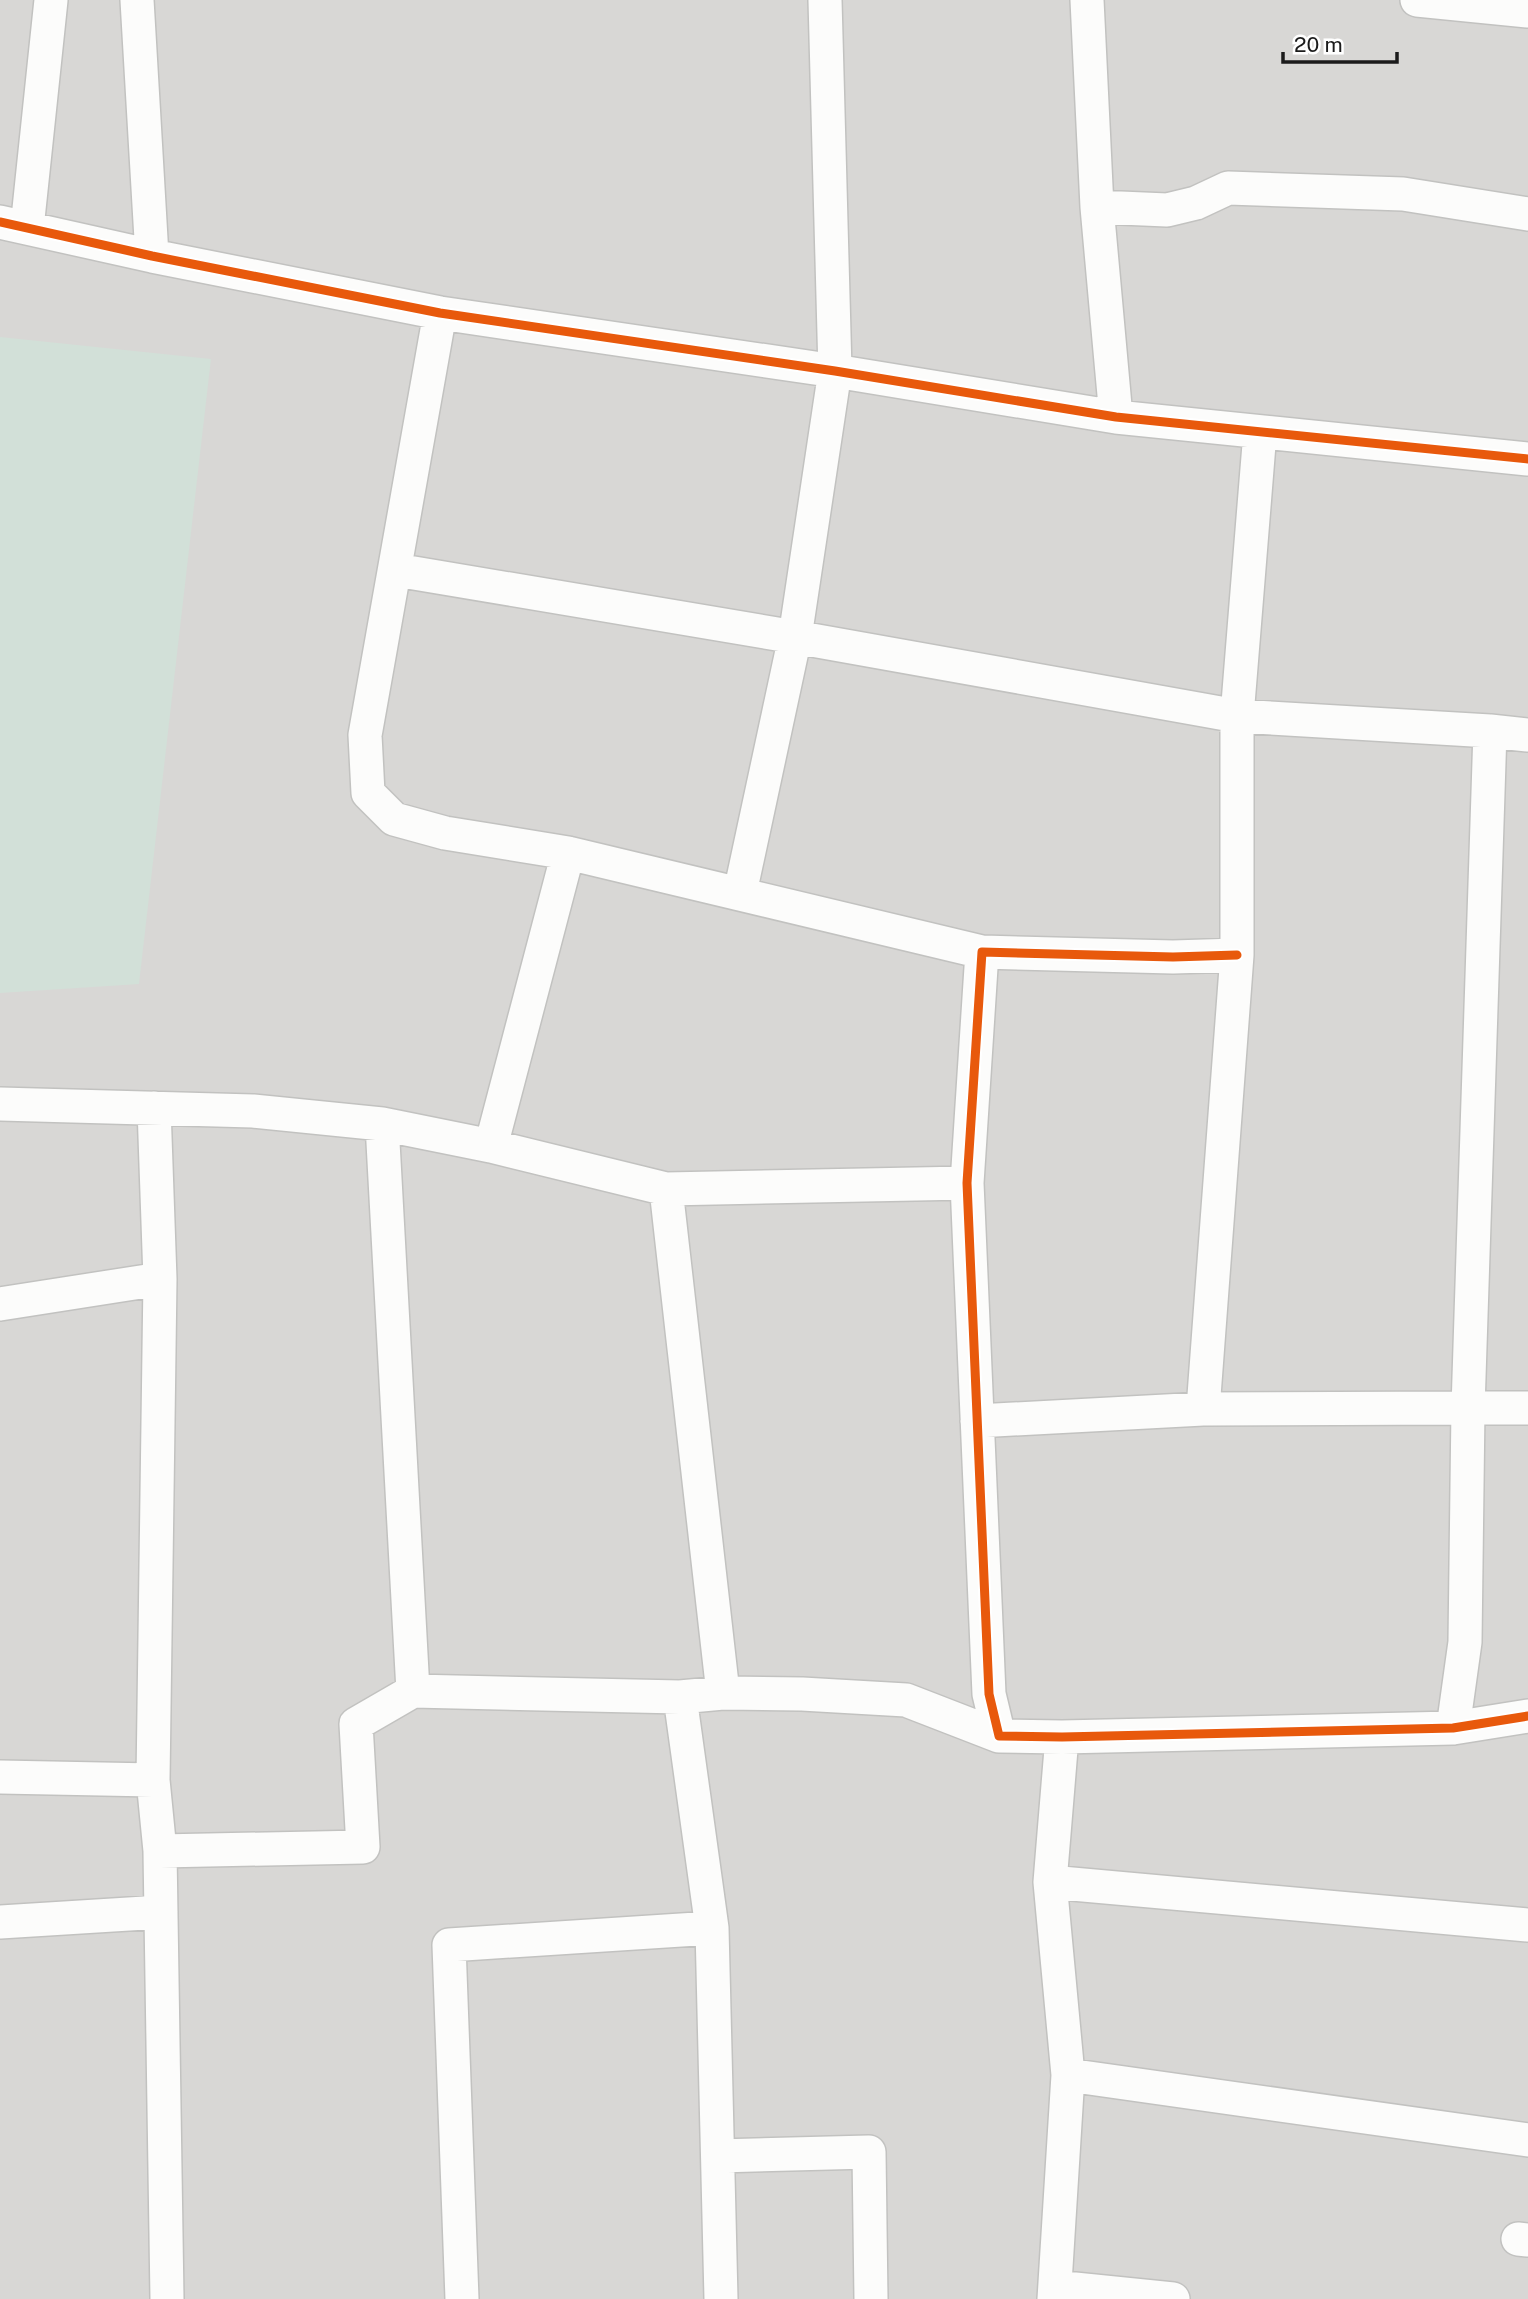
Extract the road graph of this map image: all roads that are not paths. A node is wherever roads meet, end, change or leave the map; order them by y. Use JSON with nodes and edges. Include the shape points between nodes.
{"nodes":[{"id":1,"x":51,"y":0,"type":"edge"},
{"id":2,"x":137,"y":0,"type":"edge"},
{"id":3,"x":825,"y":0,"type":"edge"},
{"id":4,"x":1087,"y":0,"type":"edge"},
{"id":5,"x":1417,"y":0,"type":"edge"},
{"id":6,"x":1528,"y":10,"type":"edge"},
{"id":7,"x":1097,"y":207,"type":"junction"},
{"id":8,"x":1528,"y":214,"type":"edge"},
{"id":9,"x":14,"y":225,"type":"edge"},
{"id":10,"x":152,"y":256,"type":"junction"},
{"id":11,"x":440,"y":313,"type":"junction"},
{"id":12,"x":835,"y":371,"type":"junction"},
{"id":13,"x":1116,"y":417,"type":"junction"},
{"id":14,"x":1260,"y":432,"type":"junction"},
{"id":15,"x":1528,"y":459,"type":"edge"},
{"id":16,"x":396,"y":570,"type":"junction"},
{"id":17,"x":795,"y":637,"type":"junction"},
{"id":18,"x":1237,"y":716,"type":"junction"},
{"id":19,"x":1490,"y":730,"type":"junction"},
{"id":20,"x":1528,"y":736,"type":"edge"},
{"id":21,"x":568,"y":853,"type":"junction"},
{"id":22,"x":740,"y":893,"type":"junction"},
{"id":23,"x":982,"y":952,"type":"junction"},
{"id":24,"x":1237,"y":955,"type":"junction"},
{"id":25,"x":0,"y":1104,"type":"edge"},
{"id":26,"x":154,"y":1108,"type":"junction"},
{"id":27,"x":382,"y":1124,"type":"junction"},
{"id":28,"x":491,"y":1146,"type":"junction"},
{"id":29,"x":967,"y":1183,"type":"junction"},
{"id":30,"x":666,"y":1189,"type":"junction"},
{"id":31,"x":160,"y":1279,"type":"junction"},
{"id":32,"x":0,"y":1304,"type":"edge"},
{"id":33,"x":1468,"y":1408,"type":"junction"},
{"id":34,"x":1528,"y":1408,"type":"edge"},
{"id":35,"x":1203,"y":1409,"type":"junction"},
{"id":36,"x":977,"y":1421,"type":"junction"},
{"id":37,"x":413,"y":1691,"type":"junction"},
{"id":38,"x":723,"y":1693,"type":"junction"},
{"id":39,"x":680,"y":1697,"type":"junction"},
{"id":40,"x":1528,"y":1716,"type":"edge"},
{"id":41,"x":1453,"y":1728,"type":"junction"},
{"id":42,"x":999,"y":1736,"type":"junction"},
{"id":43,"x":1062,"y":1737,"type":"junction"},
{"id":44,"x":0,"y":1777,"type":"edge"},
{"id":45,"x":153,"y":1780,"type":"junction"},
{"id":46,"x":160,"y":1852,"type":"junction"},
{"id":47,"x":1050,"y":1882,"type":"junction"},
{"id":48,"x":160,"y":1912,"type":"junction"},
{"id":49,"x":0,"y":1922,"type":"edge"},
{"id":50,"x":1528,"y":1925,"type":"edge"},
{"id":51,"x":712,"y":1928,"type":"junction"},
{"id":52,"x":1068,"y":2075,"type":"junction"},
{"id":53,"x":1528,"y":2140,"type":"edge"},
{"id":54,"x":718,"y":2157,"type":"junction"},
{"id":55,"x":1055,"y":2293,"type":"edge"},
{"id":56,"x":167,"y":2299,"type":"edge"},
{"id":57,"x":462,"y":2299,"type":"edge"},
{"id":58,"x":721,"y":2299,"type":"edge"},
{"id":59,"x":871,"y":2299,"type":"edge"},
{"id":60,"x":1173,"y":2299,"type":"edge"}],
"edges":[{"from":1,"to":9,"type":"street"},
{"from":2,"to":10,"type":"street"},
{"from":3,"to":12,"type":"street"},
{"from":4,"to":7,"type":"street"},
{"from":5,"to":6,"type":"street"},
{"from":7,"to":8,"type":"street","via":[[1167,209],[1196,203],[1228,188],[1403,194]]},
{"from":7,"to":13,"type":"street"},
{"from":9,"to":10,"type":"street"},
{"from":10,"to":11,"type":"street"},
{"from":11,"to":12,"type":"street"},
{"from":11,"to":16,"type":"street"},
{"from":12,"to":13,"type":"street"},
{"from":12,"to":17,"type":"street"},
{"from":13,"to":14,"type":"street"},
{"from":14,"to":15,"type":"street"},
{"from":14,"to":18,"type":"street"},
{"from":16,"to":17,"type":"street"},
{"from":16,"to":21,"type":"street","via":[[365,735],[368,793],[394,820]]},
{"from":17,"to":18,"type":"street"},
{"from":17,"to":22,"type":"street"},
{"from":18,"to":19,"type":"street"},
{"from":18,"to":24,"type":"street"},
{"from":19,"to":20,"type":"street"},
{"from":19,"to":33,"type":"street"},
{"from":21,"to":22,"type":"street"},
{"from":21,"to":28,"type":"street"},
{"from":22,"to":23,"type":"street"},
{"from":23,"to":24,"type":"street"},
{"from":23,"to":29,"type":"street"},
{"from":24,"to":35,"type":"street"},
{"from":25,"to":26,"type":"street"},
{"from":26,"to":27,"type":"street","via":[[254,1111]]},
{"from":26,"to":31,"type":"street"},
{"from":27,"to":28,"type":"street"},
{"from":27,"to":37,"type":"street"},
{"from":28,"to":30,"type":"street"},
{"from":29,"to":30,"type":"street"},
{"from":29,"to":36,"type":"street"},
{"from":30,"to":38,"type":"street"},
{"from":31,"to":32,"type":"street"},
{"from":31,"to":45,"type":"street"},
{"from":33,"to":34,"type":"street"},
{"from":33,"to":35,"type":"street"},
{"from":33,"to":41,"type":"street","via":[[1465,1642]]},
{"from":35,"to":36,"type":"street"},
{"from":36,"to":42,"type":"street","via":[[989,1694]]},
{"from":37,"to":39,"type":"street"},
{"from":37,"to":46,"type":"street","via":[[356,1724],[363,1847]]},
{"from":38,"to":39,"type":"street"},
{"from":38,"to":42,"type":"street","via":[[906,1700]]},
{"from":39,"to":51,"type":"street"},
{"from":40,"to":41,"type":"street"},
{"from":41,"to":43,"type":"street"},
{"from":42,"to":43,"type":"street"},
{"from":43,"to":47,"type":"street"},
{"from":44,"to":45,"type":"street"},
{"from":45,"to":46,"type":"street"},
{"from":46,"to":48,"type":"street"},
{"from":47,"to":50,"type":"street"},
{"from":47,"to":52,"type":"street"},
{"from":48,"to":49,"type":"street"},
{"from":48,"to":56,"type":"street"},
{"from":51,"to":54,"type":"street"},
{"from":51,"to":57,"type":"street","via":[[449,1945]]},
{"from":52,"to":53,"type":"street"},
{"from":52,"to":55,"type":"street"},
{"from":54,"to":58,"type":"street"},
{"from":54,"to":59,"type":"street","via":[[869,2152]]},
{"from":55,"to":60,"type":"street"}]}
